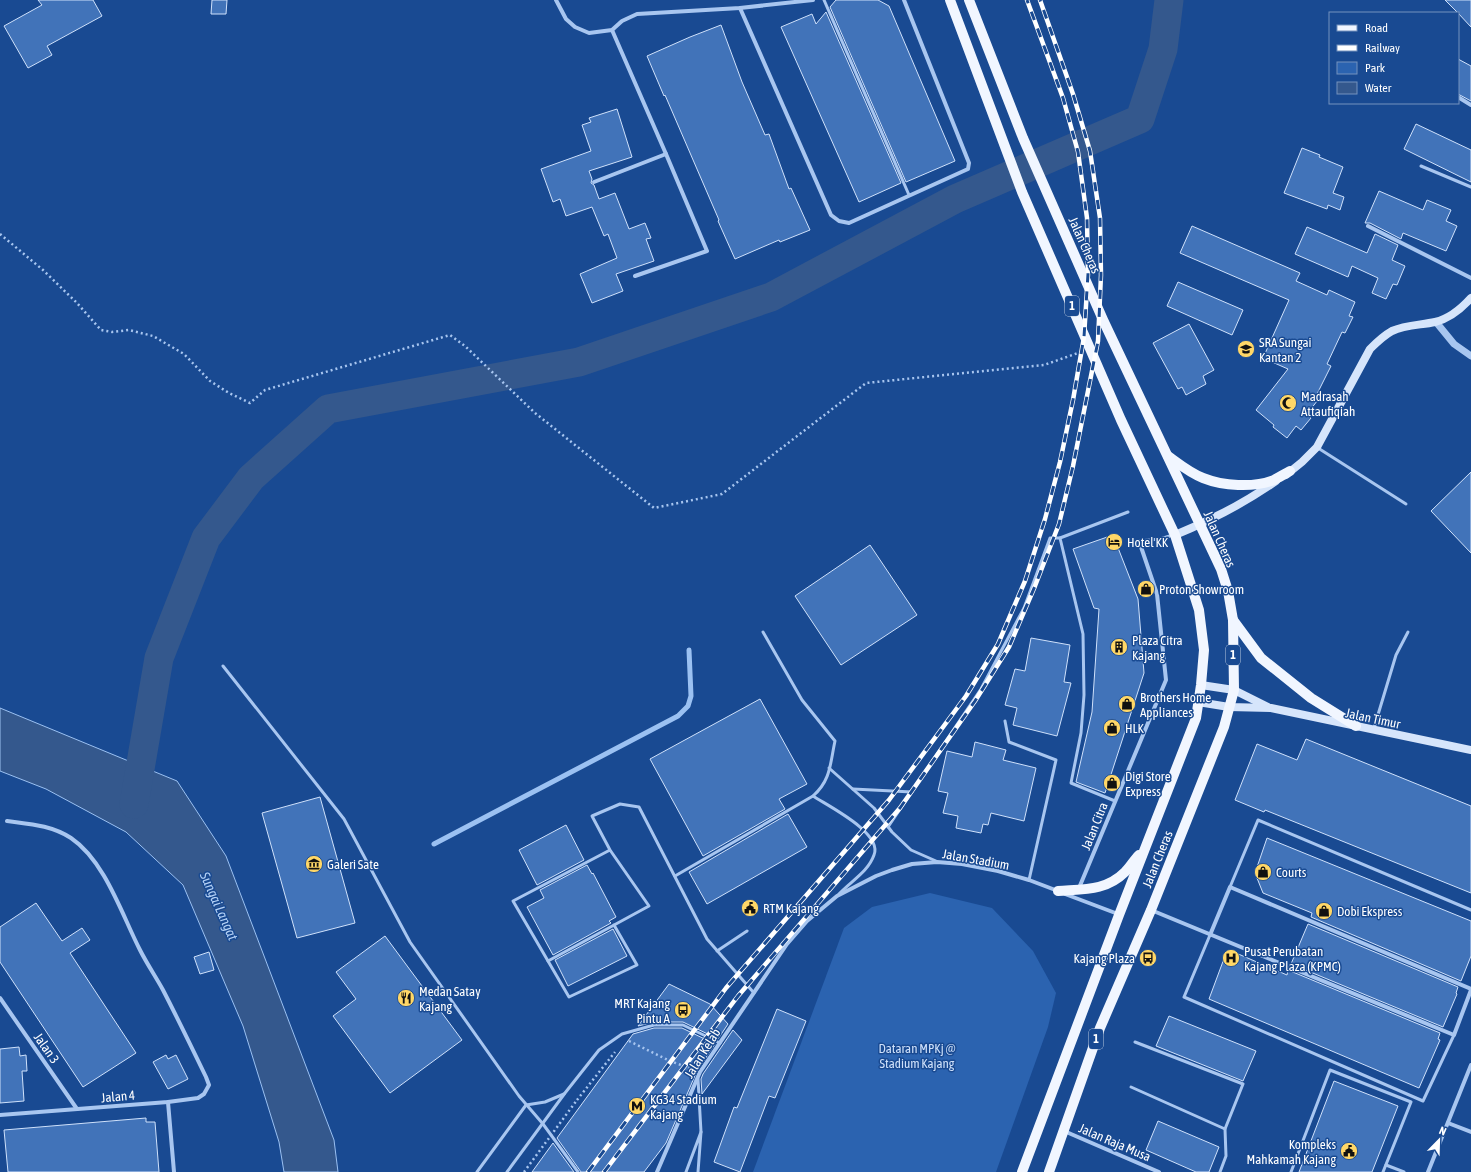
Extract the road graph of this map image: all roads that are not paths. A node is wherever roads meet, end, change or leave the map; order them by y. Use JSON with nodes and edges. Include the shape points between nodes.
{"nodes":[{"id":1,"x":556,"y":0,"type":"edge"},
{"id":2,"x":813,"y":0,"type":"edge"},
{"id":3,"x":824,"y":0,"type":"edge"},
{"id":4,"x":904,"y":0,"type":"edge"},
{"id":5,"x":950,"y":0,"type":"edge"},
{"id":6,"x":972,"y":2,"type":"edge"},
{"id":7,"x":740,"y":8,"type":"junction"},
{"id":8,"x":612,"y":30,"type":"junction"},
{"id":9,"x":1459,"y":98,"type":"edge"},
{"id":10,"x":1471,"y":105,"type":"edge"},
{"id":11,"x":666,"y":154,"type":"junction"},
{"id":12,"x":1421,"y":166,"type":"dead end"},
{"id":13,"x":594,"y":182,"type":"dead end"},
{"id":14,"x":1471,"y":187,"type":"edge"},
{"id":15,"x":909,"y":195,"type":"junction"},
{"id":16,"x":1368,"y":226,"type":"dead end"},
{"id":17,"x":635,"y":276,"type":"dead end"},
{"id":18,"x":1471,"y":278,"type":"edge"},
{"id":19,"x":1471,"y":298,"type":"edge"},
{"id":20,"x":1436,"y":322,"type":"junction"},
{"id":21,"x":1471,"y":356,"type":"edge"},
{"id":22,"x":1317,"y":447,"type":"junction"},
{"id":23,"x":1168,"y":456,"type":"junction"},
{"id":24,"x":1290,"y":471,"type":"junction"},
{"id":25,"x":1406,"y":504,"type":"dead end"},
{"id":26,"x":1128,"y":512,"type":"dead end"},
{"id":27,"x":1200,"y":525,"type":"junction"},
{"id":28,"x":1175,"y":535,"type":"junction"},
{"id":29,"x":1060,"y":538,"type":"junction"},
{"id":30,"x":1139,"y":541,"type":"joint"},
{"id":31,"x":1233,"y":620,"type":"junction"},
{"id":32,"x":763,"y":632,"type":"dead end"},
{"id":33,"x":1408,"y":632,"type":"dead end"},
{"id":34,"x":223,"y":666,"type":"dead end"},
{"id":35,"x":1201,"y":685,"type":"junction"},
{"id":36,"x":1234,"y":690,"type":"junction"},
{"id":37,"x":1198,"y":702,"type":"junction"},
{"id":38,"x":1229,"y":707,"type":"junction"},
{"id":39,"x":1271,"y":708,"type":"junction"},
{"id":40,"x":1005,"y":721,"type":"dead end"},
{"id":41,"x":1356,"y":726,"type":"junction"},
{"id":42,"x":1373,"y":730,"type":"junction"},
{"id":43,"x":1471,"y":750,"type":"edge"},
{"id":44,"x":829,"y":768,"type":"junction"},
{"id":45,"x":853,"y":789,"type":"junction"},
{"id":46,"x":912,"y":792,"type":"junction"},
{"id":47,"x":813,"y":796,"type":"junction"},
{"id":48,"x":1115,"y":801,"type":"junction"},
{"id":49,"x":7,"y":821,"type":"dead end"},
{"id":50,"x":888,"y":827,"type":"junction"},
{"id":51,"x":1145,"y":848,"type":"junction"},
{"id":52,"x":610,"y":850,"type":"junction"},
{"id":53,"x":937,"y":862,"type":"junction"},
{"id":54,"x":675,"y":876,"type":"junction"},
{"id":55,"x":1029,"y":880,"type":"junction"},
{"id":56,"x":1230,"y":887,"type":"junction"},
{"id":57,"x":1078,"y":890,"type":"junction"},
{"id":58,"x":1058,"y":891,"type":"junction"},
{"id":59,"x":837,"y":896,"type":"junction"},
{"id":60,"x":1151,"y":910,"type":"junction"},
{"id":61,"x":1471,"y":910,"type":"edge"},
{"id":62,"x":1119,"y":915,"type":"junction"},
{"id":63,"x":614,"y":925,"type":"junction"},
{"id":64,"x":747,"y":931,"type":"dead end"},
{"id":65,"x":1210,"y":935,"type":"junction"},
{"id":66,"x":717,"y":951,"type":"junction"},
{"id":67,"x":548,"y":961,"type":"junction"},
{"id":68,"x":1471,"y":989,"type":"edge"},
{"id":69,"x":754,"y":993,"type":"junction"},
{"id":70,"x":0,"y":998,"type":"edge"},
{"id":71,"x":1454,"y":1035,"type":"junction"},
{"id":72,"x":1135,"y":1042,"type":"dead end"},
{"id":73,"x":720,"y":1043,"type":"junction"},
{"id":74,"x":1471,"y":1065,"type":"edge"},
{"id":75,"x":697,"y":1076,"type":"junction"},
{"id":76,"x":1131,"y":1087,"type":"dead end"},
{"id":77,"x":565,"y":1093,"type":"junction"},
{"id":78,"x":168,"y":1102,"type":"junction"},
{"id":79,"x":526,"y":1105,"type":"junction"},
{"id":80,"x":77,"y":1109,"type":"junction"},
{"id":81,"x":0,"y":1115,"type":"edge"},
{"id":82,"x":1448,"y":1123,"type":"junction"},
{"id":83,"x":543,"y":1124,"type":"junction"},
{"id":84,"x":1226,"y":1129,"type":"junction"},
{"id":85,"x":1064,"y":1131,"type":"junction"},
{"id":86,"x":701,"y":1132,"type":"junction"},
{"id":87,"x":1471,"y":1132,"type":"edge"},
{"id":88,"x":1386,"y":1165,"type":"junction"},
{"id":89,"x":174,"y":1172,"type":"edge"},
{"id":90,"x":477,"y":1172,"type":"edge"},
{"id":91,"x":507,"y":1172,"type":"edge"},
{"id":92,"x":578,"y":1172,"type":"edge"},
{"id":93,"x":657,"y":1172,"type":"edge"},
{"id":94,"x":686,"y":1172,"type":"edge"},
{"id":95,"x":698,"y":1172,"type":"edge"},
{"id":96,"x":1022,"y":1172,"type":"edge"},
{"id":97,"x":1049,"y":1172,"type":"edge"},
{"id":98,"x":1159,"y":1172,"type":"edge"},
{"id":99,"x":1220,"y":1172,"type":"edge"},
{"id":100,"x":1291,"y":1172,"type":"edge"},
{"id":101,"x":1383,"y":1172,"type":"edge"},
{"id":102,"x":1404,"y":1172,"type":"edge"},
{"id":103,"x":1428,"y":1172,"type":"edge"}],
"edges":[{"from":1,"to":8,"type":"street","via":[[566,19],[575,27],[589,33]]},
{"from":2,"to":7,"type":"street"},
{"from":3,"to":15,"type":"lane"},
{"from":4,"to":15,"type":"street","via":[[969,163],[968,169]]},
{"from":5,"to":28,"type":"main road","name":"Jalan Cheras","number":"1","via":[[1022,192],[1121,420]]},
{"from":6,"to":23,"type":"main road","name":"Jalan Cheras","number":"1","via":[[1023,138],[1104,322]]},
{"from":7,"to":8,"type":"street","via":[[637,14],[622,21]]},
{"from":7,"to":15,"type":"street","via":[[831,215],[839,221],[849,223]]},
{"from":8,"to":11,"type":"street"},
{"from":9,"to":10,"type":"street"},
{"from":11,"to":13,"type":"street"},
{"from":11,"to":17,"type":"street","via":[[707,251]]},
{"from":12,"to":14,"type":"lane"},
{"from":16,"to":18,"type":"street"},
{"from":19,"to":20,"type":"main road","via":[[1459,310]]},
{"from":20,"to":21,"type":"street","via":[[1454,344]]},
{"from":20,"to":22,"type":"main road","via":[[1392,331],[1370,349]]},
{"from":22,"to":24,"type":"main road"},
{"from":22,"to":25,"type":"lane"},
{"from":23,"to":24,"type":"main road","via":[[1202,478],[1219,482],[1258,484]]},
{"from":23,"to":27,"type":"main road","name":"Jalan Cheras","number":"1"},
{"from":24,"to":27,"type":"main road","via":[[1246,502]]},
{"from":26,"to":29,"type":"lane"},
{"from":27,"to":28,"type":"main road"},
{"from":27,"to":31,"type":"main road","name":"Jalan Cheras","number":"1","via":[[1221,569]]},
{"from":28,"to":30,"type":"lane"},
{"from":28,"to":35,"type":"main road","name":"Jalan Cheras","number":"1","via":[[1199,610],[1204,650]]},
{"from":29,"to":46,"type":"lane","via":[[1050,538],[1024,608],[1008,640],[981,689]]},
{"from":29,"to":48,"type":"lane","via":[[1083,634],[1084,695],[1081,733],[1071,783]]},
{"from":30,"to":48,"type":"street","name":"Jalan Citra","via":[[1157,594],[1166,680]]},
{"from":31,"to":36,"type":"main road","name":"Jalan Cheras","number":"1"},
{"from":31,"to":41,"type":"main road","via":[[1260,658],[1311,698]]},
{"from":32,"to":44,"type":"lane","via":[[802,700],[835,741]]},
{"from":33,"to":42,"type":"lane","via":[[1396,655]]},
{"from":34,"to":79,"type":"lane","via":[[344,819],[410,942]]},
{"from":35,"to":36,"type":"main road","name":"Jalan Timur"},
{"from":35,"to":37,"type":"main road","name":"Jalan Cheras","number":"1"},
{"from":36,"to":38,"type":"main road","name":"Jalan Cheras","number":"1"},
{"from":36,"to":39,"type":"main road","name":"Jalan Timur"},
{"from":37,"to":38,"type":"main road","name":"Jalan Timur"},
{"from":37,"to":51,"type":"main road","name":"Jalan Cheras","number":"1","via":[[1196,718]]},
{"from":38,"to":39,"type":"main road","name":"Jalan Timur"},
{"from":38,"to":60,"type":"main road","name":"Jalan Cheras","number":"1","via":[[1224,727]]},
{"from":39,"to":41,"type":"main road","name":"Jalan Timur"},
{"from":40,"to":55,"type":"lane","via":[[1009,742],[1056,760]]},
{"from":41,"to":42,"type":"main road","name":"Jalan Timur"},
{"from":42,"to":43,"type":"main road","name":"Jalan Timur"},
{"from":44,"to":45,"type":"lane"},
{"from":44,"to":47,"type":"lane","via":[[827,779]]},
{"from":45,"to":46,"type":"lane"},
{"from":45,"to":50,"type":"lane","via":[[874,808]]},
{"from":46,"to":50,"type":"lane"},
{"from":47,"to":54,"type":"lane"},
{"from":47,"to":59,"type":"lane","via":[[859,825],[873,840],[875,853],[870,864]]},
{"from":48,"to":57,"type":"street","name":"Jalan Citra"},
{"from":49,"to":78,"type":"street","name":"Jalan 4","via":[[45,826],[59,831],[72,839],[104,875],[206,1077],[208,1085],[204,1094],[198,1098]]},
{"from":50,"to":53,"type":"lane","via":[[911,850]]},
{"from":51,"to":57,"type":"main road","via":[[1112,883],[1096,889]]},
{"from":51,"to":62,"type":"main road","name":"Jalan Cheras","number":"1"},
{"from":52,"to":54,"type":"lane","via":[[592,816],[620,804],[639,807]]},
{"from":52,"to":63,"type":"lane","via":[[649,906]]},
{"from":52,"to":67,"type":"lane","via":[[513,900]]},
{"from":53,"to":55,"type":"street","name":"Jalan Stadium","via":[[998,871]]},
{"from":53,"to":59,"type":"street","name":"Jalan Stadium","via":[[912,864],[892,870]]},
{"from":54,"to":66,"type":"lane"},
{"from":55,"to":58,"type":"street","name":"Jalan Stadium"},
{"from":56,"to":61,"type":"lane","via":[[1258,820]]},
{"from":56,"to":65,"type":"street"},
{"from":56,"to":68,"type":"street"},
{"from":57,"to":58,"type":"main road"},
{"from":58,"to":62,"type":"street","name":"Jalan Stadium"},
{"from":59,"to":69,"type":"street","name":"Jalan Stadium","via":[[807,921],[787,944]]},
{"from":60,"to":65,"type":"street"},
{"from":60,"to":85,"type":"main road","name":"Jalan Cheras","number":"1","via":[[1100,1028]]},
{"from":62,"to":96,"type":"main road","name":"Jalan Cheras","number":"1"},
{"from":63,"to":67,"type":"lane"},
{"from":63,"to":67,"type":"lane","via":[[637,965],[569,997]]},
{"from":64,"to":66,"type":"lane"},
{"from":65,"to":71,"type":"street"},
{"from":65,"to":71,"type":"lane","via":[[1184,997],[1424,1101]]},
{"from":66,"to":69,"type":"lane"},
{"from":68,"to":71,"type":"street"},
{"from":69,"to":73,"type":"street","name":"Jalan Kelab"},
{"from":70,"to":80,"type":"street","name":"Jalan 3"},
{"from":72,"to":84,"type":"lane","via":[[1243,1084]]},
{"from":73,"to":75,"type":"street","name":"Jalan Kelab"},
{"from":73,"to":77,"type":"lane","via":[[683,1025],[654,1025],[622,1034],[600,1050]]},
{"from":74,"to":82,"type":"street"},
{"from":75,"to":86,"type":"lane"},
{"from":75,"to":93,"type":"street","name":"Jalan Kelab"},
{"from":76,"to":84,"type":"lane"},
{"from":77,"to":79,"type":"lane","via":[[545,1102]]},
{"from":77,"to":83,"type":"lane"},
{"from":78,"to":80,"type":"street","name":"Jalan 4"},
{"from":78,"to":89,"type":"street"},
{"from":79,"to":83,"type":"lane"},
{"from":79,"to":90,"type":"lane"},
{"from":80,"to":81,"type":"street","name":"Jalan 4"},
{"from":82,"to":87,"type":"street"},
{"from":82,"to":103,"type":"street"},
{"from":83,"to":91,"type":"lane"},
{"from":83,"to":92,"type":"lane"},
{"from":84,"to":99,"type":"lane","via":[[1226,1156]]},
{"from":85,"to":97,"type":"main road","name":"Jalan Cheras","number":"1"},
{"from":85,"to":98,"type":"street","name":"Jalan Raja Musa"},
{"from":86,"to":94,"type":"lane"},
{"from":86,"to":95,"type":"lane"},
{"from":88,"to":100,"type":"lane","via":[[1411,1102],[1330,1070]]},
{"from":88,"to":101,"type":"lane"},
{"from":88,"to":102,"type":"lane"}]}
